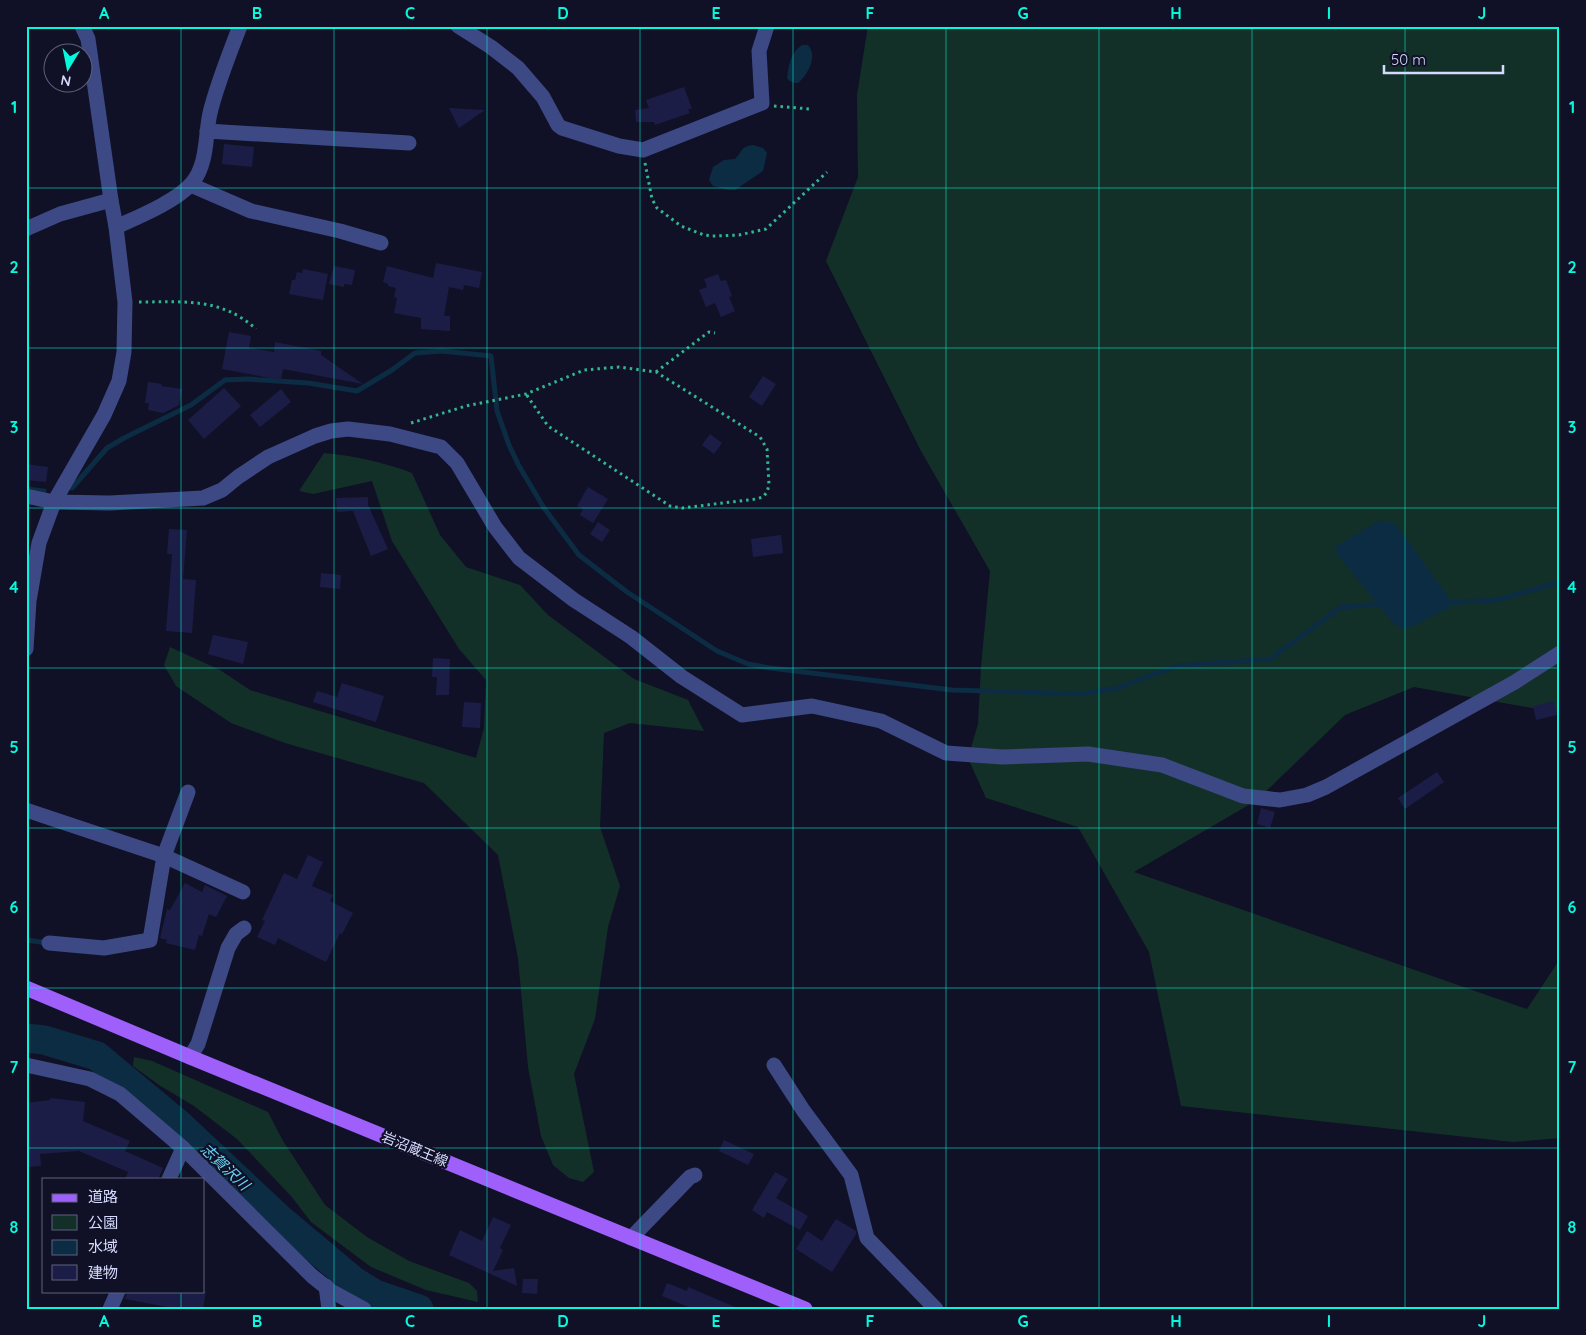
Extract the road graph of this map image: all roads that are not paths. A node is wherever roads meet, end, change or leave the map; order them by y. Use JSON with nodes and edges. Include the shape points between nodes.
{"nodes":[{"id":1,"x":240,"y":26,"type":"edge"},
{"id":2,"x":458,"y":26,"type":"edge"},
{"id":3,"x":767,"y":26,"type":"edge"},
{"id":4,"x":87,"y":30,"type":"edge"},
{"id":5,"x":207,"y":131,"type":"junction"},
{"id":6,"x":409,"y":143,"type":"dead end"},
{"id":7,"x":191,"y":185,"type":"junction"},
{"id":8,"x":111,"y":200,"type":"junction"},
{"id":9,"x":116,"y":227,"type":"junction"},
{"id":10,"x":26,"y":229,"type":"edge"},
{"id":11,"x":381,"y":243,"type":"dead end"},
{"id":12,"x":26,"y":496,"type":"edge"},
{"id":13,"x":54,"y":502,"type":"junction"},
{"id":14,"x":26,"y":649,"type":"edge"},
{"id":15,"x":1560,"y":652,"type":"edge"},
{"id":16,"x":188,"y":792,"type":"dead end"},
{"id":17,"x":26,"y":810,"type":"edge"},
{"id":18,"x":164,"y":856,"type":"junction"},
{"id":19,"x":243,"y":892,"type":"dead end"},
{"id":20,"x":244,"y":928,"type":"dead end"},
{"id":21,"x":49,"y":943,"type":"dead end"},
{"id":22,"x":26,"y":988,"type":"edge"},
{"id":23,"x":190,"y":1057,"type":"junction"},
{"id":24,"x":26,"y":1064,"type":"edge"},
{"id":25,"x":774,"y":1065,"type":"dead end"},
{"id":26,"x":183,"y":1148,"type":"junction"},
{"id":27,"x":696,"y":1175,"type":"dead end"},
{"id":28,"x":169,"y":1178,"type":"edge"},
{"id":29,"x":631,"y":1238,"type":"junction"},
{"id":30,"x":326,"y":1286,"type":"junction"},
{"id":31,"x":118,"y":1292,"type":"edge"},
{"id":32,"x":110,"y":1309,"type":"edge"},
{"id":33,"x":329,"y":1309,"type":"edge"},
{"id":34,"x":364,"y":1309,"type":"edge"},
{"id":35,"x":805,"y":1309,"type":"edge"},
{"id":36,"x":936,"y":1309,"type":"edge"}],
"edges":[{"from":1,"to":5,"type":"street","via":[[210,113]]},
{"from":2,"to":3,"type":"street","via":[[518,68],[543,97],[562,128],[643,150],[762,103],[759,51]]},
{"from":4,"to":8,"type":"street"},
{"from":5,"to":6,"type":"street"},
{"from":5,"to":7,"type":"street","via":[[200,170]]},
{"from":7,"to":9,"type":"street","via":[[163,204]]},
{"from":7,"to":11,"type":"street","via":[[251,211]]},
{"from":8,"to":9,"type":"street"},
{"from":8,"to":10,"type":"street","via":[[60,214]]},
{"from":9,"to":13,"type":"street","via":[[126,302],[119,381],[104,415]]},
{"from":12,"to":13,"type":"street"},
{"from":13,"to":14,"type":"street","via":[[39,543],[28,601]]},
{"from":13,"to":15,"type":"street","via":[[110,503],[203,498],[222,490],[268,458],[315,436],[348,429],[390,434],[441,447],[457,463],[495,527],[519,558],[682,677],[742,715],[812,706],[881,720],[946,754],[1002,757],[1088,754],[1162,765],[1244,796],[1280,800],[1307,796],[1515,682]]},
{"from":16,"to":18,"type":"street"},
{"from":17,"to":18,"type":"street"},
{"from":18,"to":19,"type":"street"},
{"from":18,"to":21,"type":"street","via":[[150,940],[104,948]]},
{"from":20,"to":23,"type":"street","via":[[228,948],[200,1037]]},
{"from":22,"to":23,"type":"main road","name":"岩沼蔵王線"},
{"from":23,"to":29,"type":"main road","name":"岩沼蔵王線"},
{"from":24,"to":26,"type":"street","via":[[107,1086]]},
{"from":25,"to":36,"type":"street","via":[[851,1175],[866,1238]]},
{"from":26,"to":28,"type":"street"},
{"from":26,"to":30,"type":"street"},
{"from":27,"to":29,"type":"street","via":[[690,1177]]},
{"from":29,"to":35,"type":"main road","name":"岩沼蔵王線"},
{"from":30,"to":33,"type":"street"},
{"from":30,"to":34,"type":"street"},
{"from":31,"to":32,"type":"street"}]}
